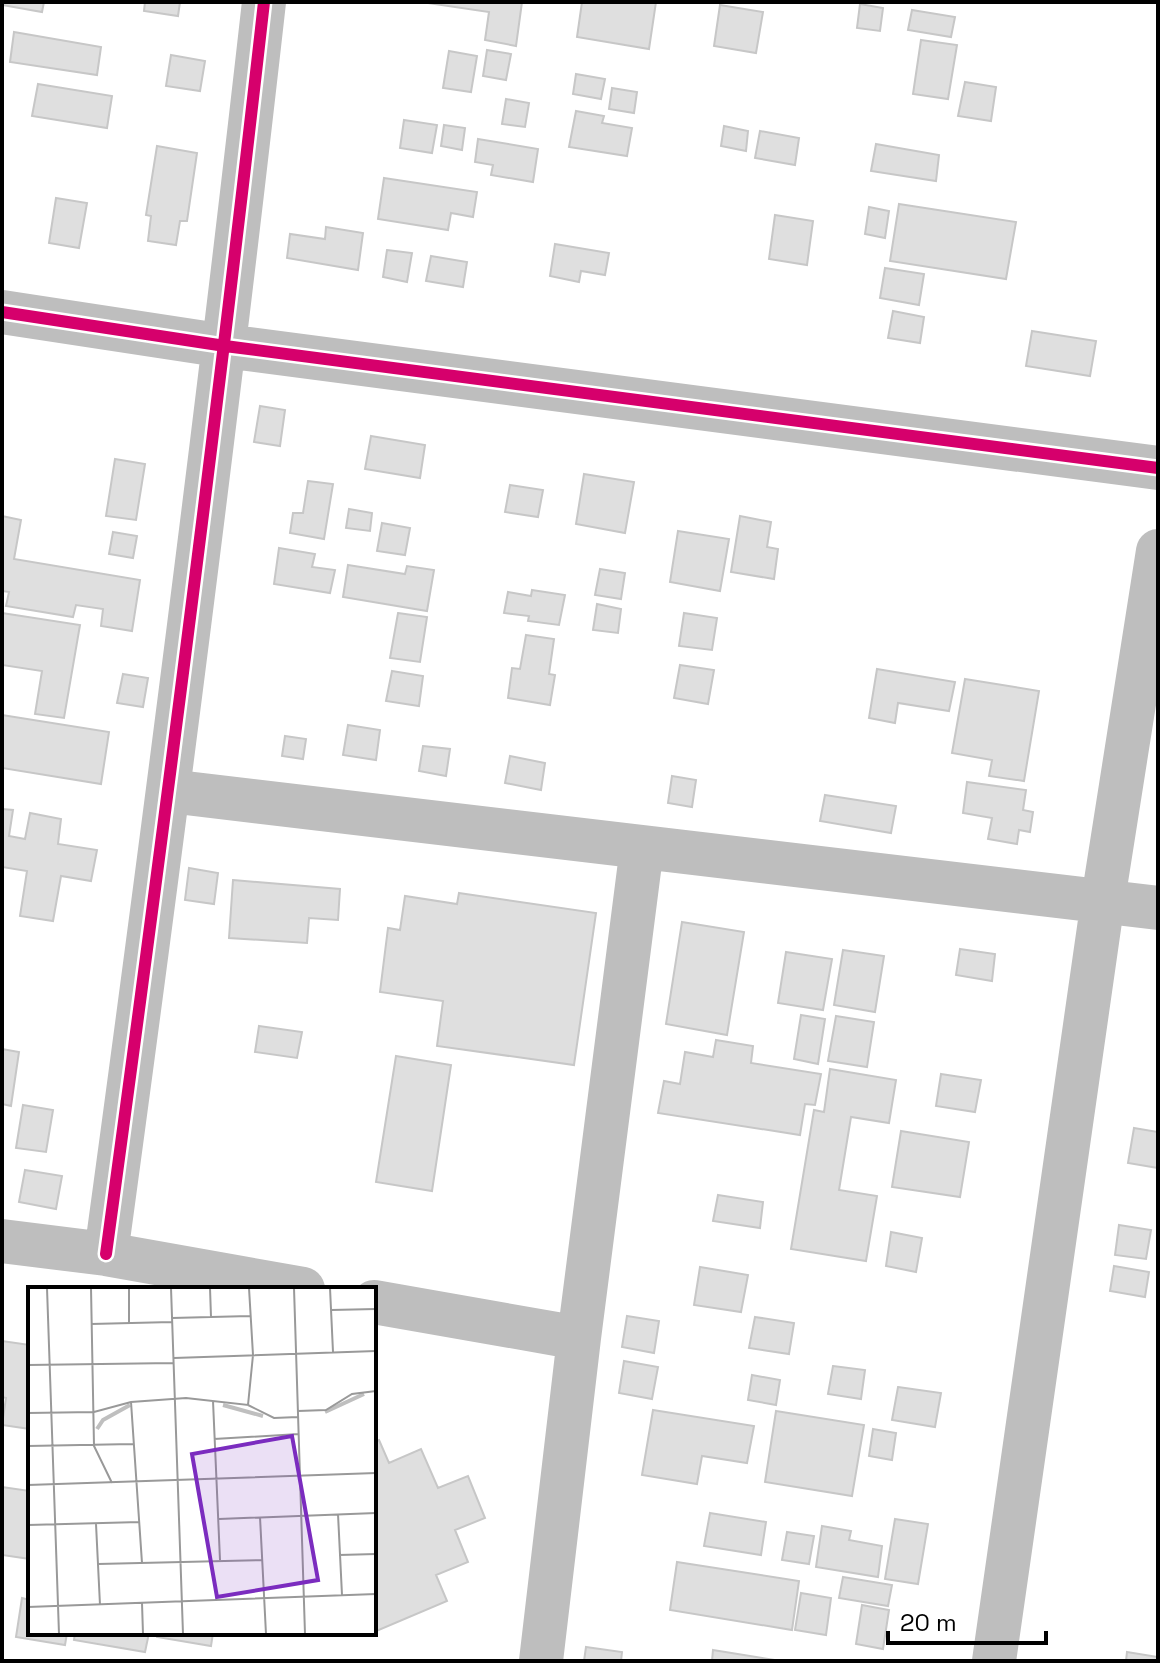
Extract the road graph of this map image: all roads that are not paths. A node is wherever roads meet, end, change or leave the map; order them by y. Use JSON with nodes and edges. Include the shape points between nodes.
{"nodes":[{"id":1,"x":264,"y":2,"type":"edge"},
{"id":2,"x":2,"y":312,"type":"edge"},
{"id":3,"x":225,"y":346,"type":"junction"},
{"id":4,"x":1158,"y":468,"type":"edge"},
{"id":5,"x":1158,"y":551,"type":"edge"},
{"id":6,"x":169,"y":791,"type":"junction"},
{"id":7,"x":642,"y":847,"type":"junction"},
{"id":8,"x":1103,"y":900,"type":"junction"},
{"id":9,"x":1158,"y":908,"type":"edge"},
{"id":10,"x":2,"y":1241,"type":"edge"},
{"id":11,"x":106,"y":1254,"type":"junction"},
{"id":12,"x":292,"y":1287,"type":"edge"},
{"id":13,"x":376,"y":1302,"type":"edge"},
{"id":14,"x":579,"y":1338,"type":"junction"},
{"id":15,"x":541,"y":1661,"type":"edge"},
{"id":16,"x":994,"y":1661,"type":"edge"}],
"edges":[{"from":1,"to":3,"type":"street"},
{"from":2,"to":3,"type":"street"},
{"from":3,"to":4,"type":"street"},
{"from":3,"to":6,"type":"street"},
{"from":5,"to":8,"type":"street"},
{"from":6,"to":7,"type":"street"},
{"from":6,"to":11,"type":"street"},
{"from":7,"to":8,"type":"street"},
{"from":7,"to":14,"type":"street"},
{"from":8,"to":9,"type":"street"},
{"from":8,"to":16,"type":"street"},
{"from":10,"to":11,"type":"street"},
{"from":11,"to":12,"type":"street"},
{"from":13,"to":14,"type":"street"},
{"from":14,"to":15,"type":"street"}]}
